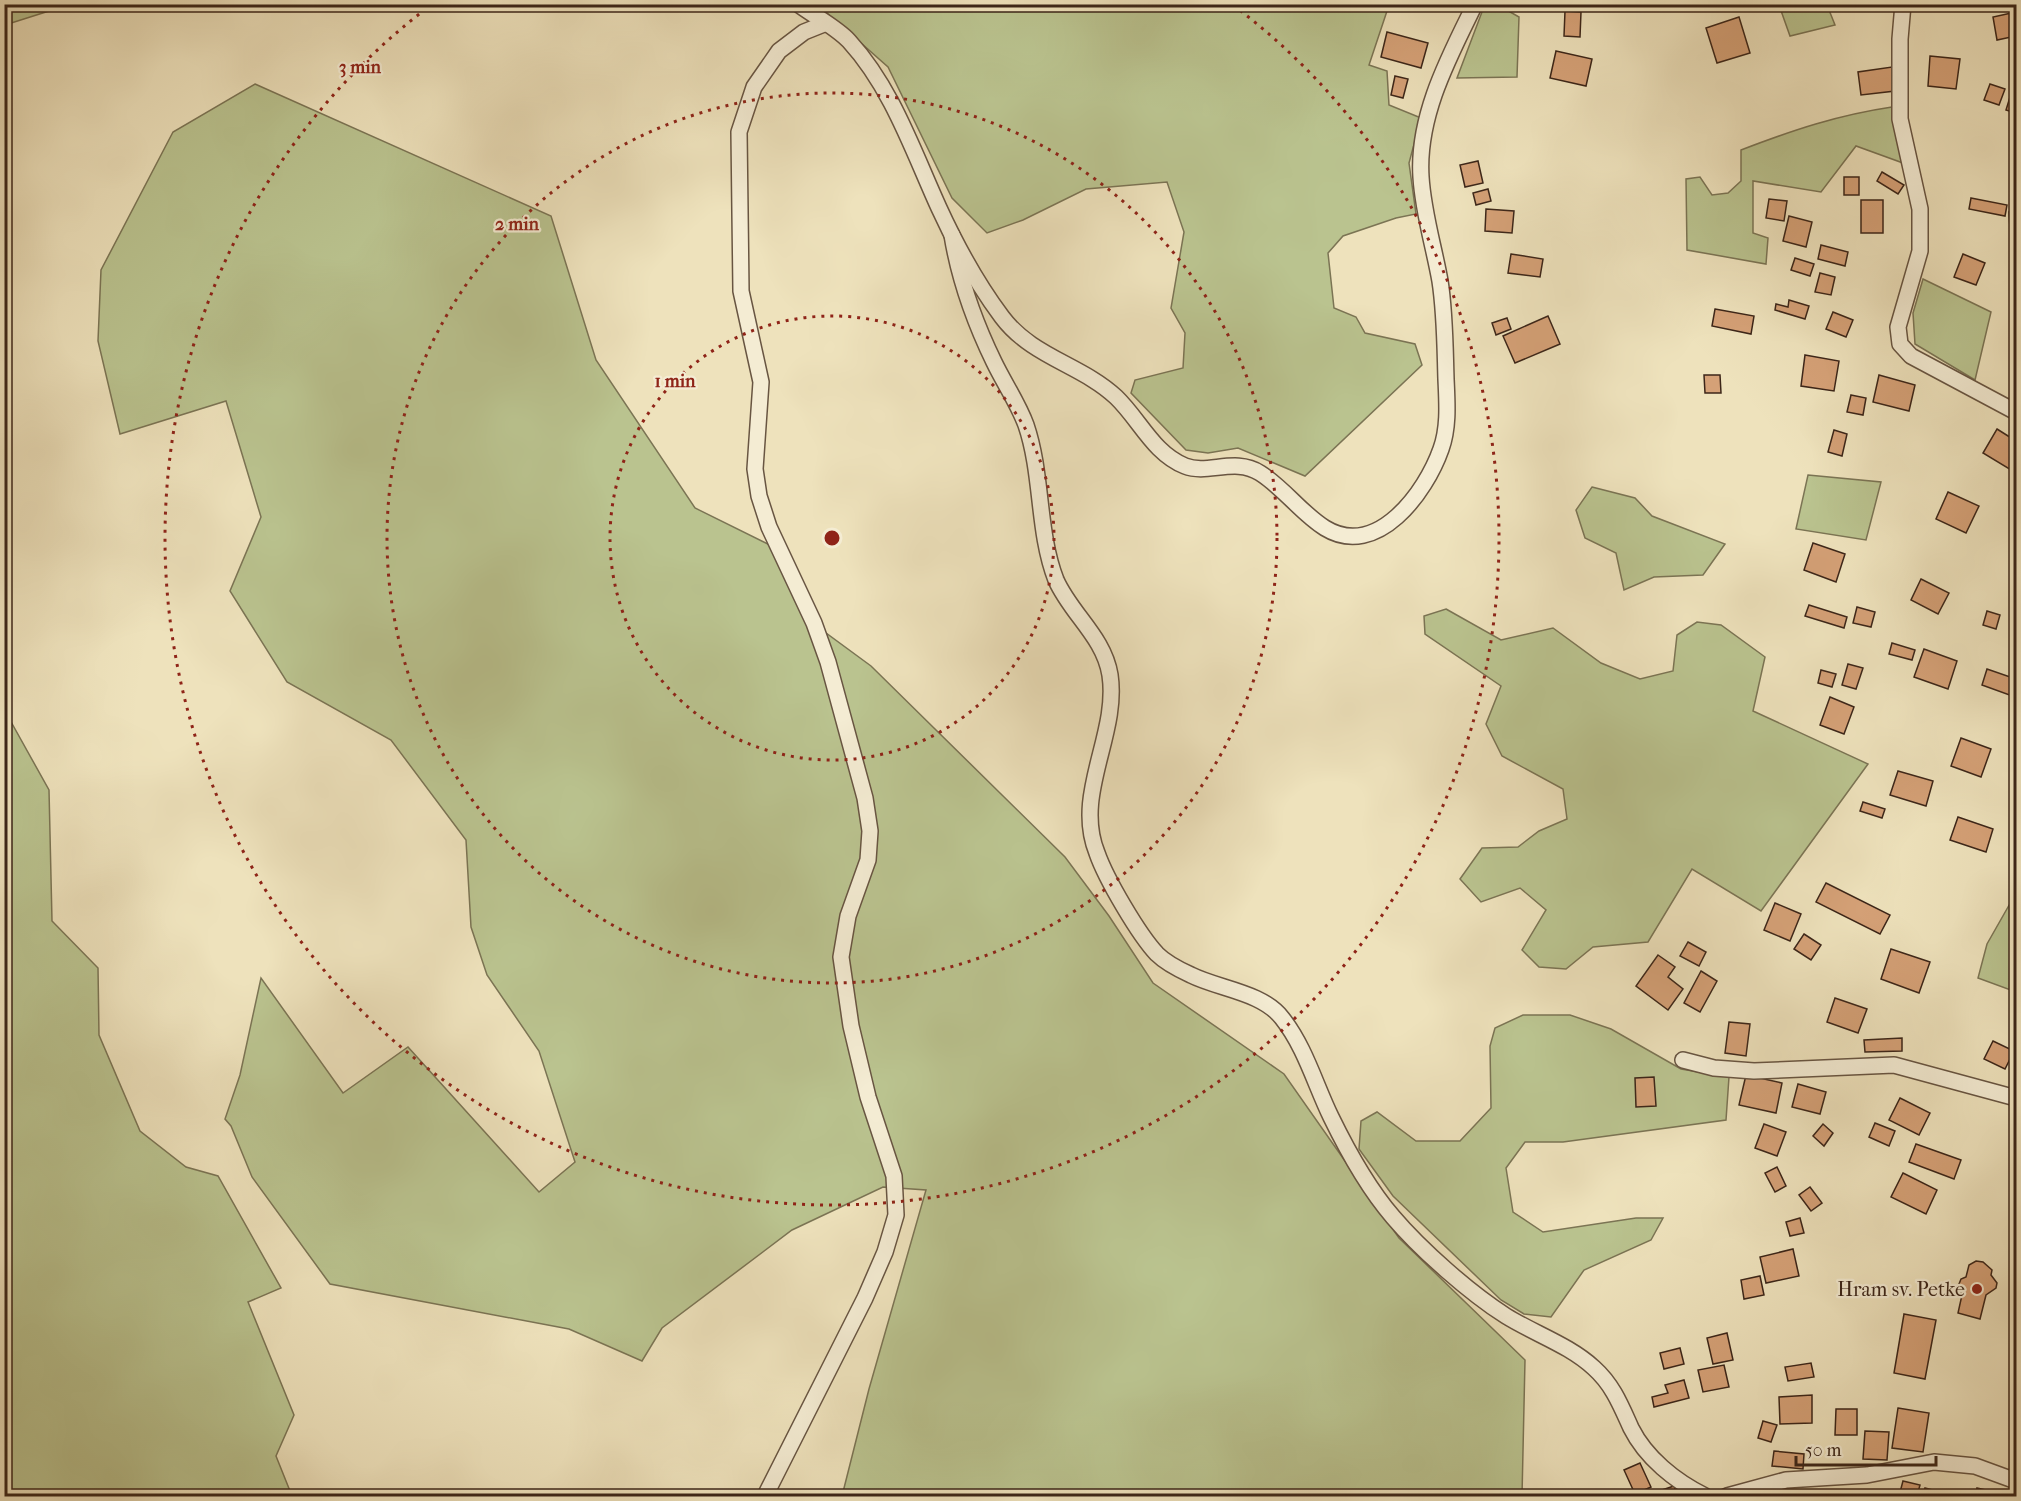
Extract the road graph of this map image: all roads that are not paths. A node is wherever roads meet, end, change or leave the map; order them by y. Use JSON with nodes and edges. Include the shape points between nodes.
{"nodes":[{"id":1,"x":798,"y":4,"type":"edge"},
{"id":2,"x":1475,"y":4,"type":"edge"},
{"id":3,"x":1903,"y":4,"type":"edge"},
{"id":4,"x":824,"y":24,"type":"junction"},
{"id":5,"x":952,"y":235,"type":"junction"},
{"id":6,"x":2016,"y":412,"type":"edge"},
{"id":7,"x":1683,"y":1060,"type":"dead end"},
{"id":8,"x":2016,"y":1098,"type":"edge"},
{"id":9,"x":2016,"y":1481,"type":"edge"},
{"id":10,"x":765,"y":1497,"type":"edge"},
{"id":11,"x":1705,"y":1497,"type":"edge"},
{"id":12,"x":1727,"y":1497,"type":"edge"}],
"edges":[{"from":1,"to":4,"type":"street"},
{"from":2,"to":5,"type":"street","via":[[1446,64],[1430,112],[1420,176],[1441,286],[1448,416],[1442,447],[1425,485],[1381,529],[1361,537],[1343,536],[1323,527],[1257,471],[1232,465],[1190,468],[1169,458],[1101,384],[1025,342],[1002,317]]},
{"from":3,"to":6,"type":"street","via":[[1900,118],[1920,209],[1920,251],[1898,327],[1900,344],[1911,356]]},
{"from":4,"to":5,"type":"street","via":[[846,38],[871,68],[890,100]]},
{"from":4,"to":10,"type":"street","via":[[804,32],[779,51],[754,87],[739,132],[741,291],[761,382],[755,468],[759,496],[828,662],[865,798],[870,831],[868,860],[842,935],[841,957],[851,1026],[868,1097],[894,1176],[896,1215],[865,1298]]},
{"from":5,"to":11,"type":"street","via":[[955,256],[981,332],[1026,424],[1056,578],[1070,605],[1091,631],[1110,673],[1111,701],[1090,805],[1090,829],[1097,855],[1140,933],[1160,957],[1175,966],[1261,1001],[1281,1015],[1367,1182],[1395,1219],[1461,1282],[1505,1316],[1595,1368],[1613,1389],[1649,1456]]},
{"from":7,"to":8,"type":"street","via":[[1714,1068],[1754,1071],[1893,1065]]},
{"from":9,"to":12,"type":"street","via":[[1975,1466],[1934,1462],[1867,1475],[1786,1480]]}]}
